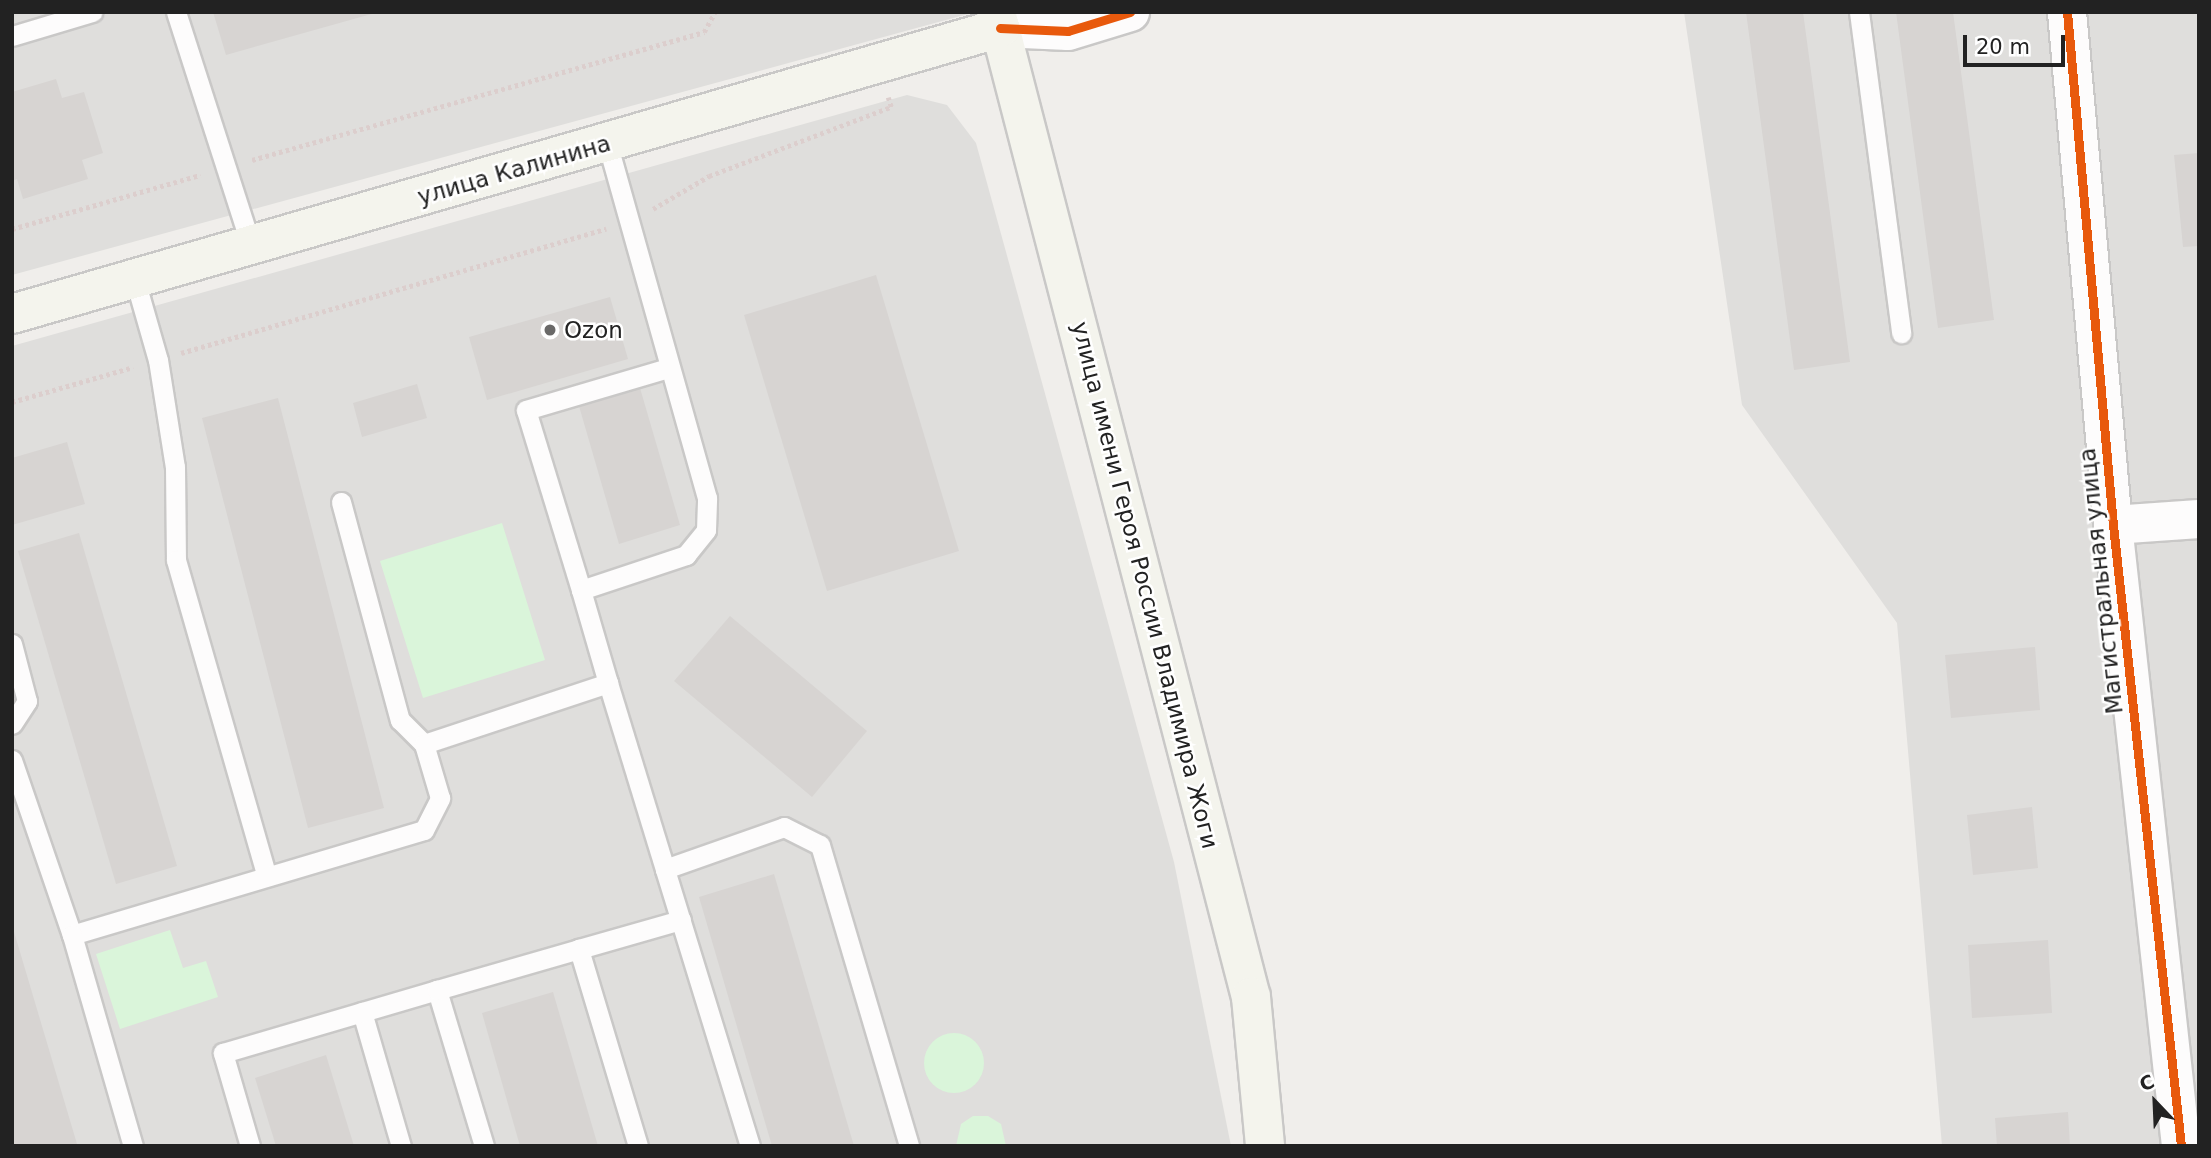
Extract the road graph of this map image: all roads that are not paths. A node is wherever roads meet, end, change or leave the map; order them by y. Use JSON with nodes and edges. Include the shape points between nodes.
{"nodes":[{"id":1,"x":92,"y":12,"type":"edge"},
{"id":2,"x":176,"y":12,"type":"edge"},
{"id":3,"x":1130,"y":12,"type":"edge"},
{"id":4,"x":1859,"y":12,"type":"edge"},
{"id":5,"x":2067,"y":12,"type":"edge"},
{"id":6,"x":998,"y":20,"type":"edge"},
{"id":7,"x":12,"y":36,"type":"edge"},
{"id":8,"x":607,"y":143,"type":"junction"},
{"id":9,"x":251,"y":246,"type":"junction"},
{"id":10,"x":135,"y":280,"type":"junction"},
{"id":11,"x":12,"y":314,"type":"edge"},
{"id":12,"x":1901,"y":333,"type":"dead end"},
{"id":13,"x":668,"y":368,"type":"junction"},
{"id":14,"x":341,"y":502,"type":"dead end"},
{"id":15,"x":2199,"y":519,"type":"edge"},
{"id":16,"x":2113,"y":524,"type":"junction"},
{"id":17,"x":581,"y":590,"type":"junction"},
{"id":18,"x":12,"y":644,"type":"edge"},
{"id":19,"x":608,"y":683,"type":"junction"},
{"id":20,"x":12,"y":724,"type":"edge"},
{"id":21,"x":424,"y":744,"type":"junction"},
{"id":22,"x":12,"y":760,"type":"edge"},
{"id":23,"x":665,"y":869,"type":"junction"},
{"id":24,"x":266,"y":874,"type":"junction"},
{"id":25,"x":681,"y":920,"type":"junction"},
{"id":26,"x":72,"y":935,"type":"junction"},
{"id":27,"x":579,"y":949,"type":"junction"},
{"id":28,"x":437,"y":990,"type":"junction"},
{"id":29,"x":362,"y":1012,"type":"junction"},
{"id":30,"x":133,"y":1146,"type":"edge"},
{"id":31,"x":250,"y":1146,"type":"edge"},
{"id":32,"x":401,"y":1146,"type":"edge"},
{"id":33,"x":484,"y":1146,"type":"edge"},
{"id":34,"x":638,"y":1146,"type":"edge"},
{"id":35,"x":750,"y":1146,"type":"edge"},
{"id":36,"x":909,"y":1146,"type":"edge"},
{"id":37,"x":1265,"y":1146,"type":"edge"},
{"id":38,"x":2181,"y":1146,"type":"edge"}],
"edges":[{"from":1,"to":7,"type":"lane"},
{"from":2,"to":9,"type":"lane"},
{"from":3,"to":6,"type":"street","via":[[1068,31]]},
{"from":4,"to":12,"type":"lane"},
{"from":5,"to":16,"type":"street","name":"Магистральная улица"},
{"from":6,"to":8,"type":"main road","name":"улица Калинина","via":[[878,64]]},
{"from":6,"to":37,"type":"main road","name":"улица имени Героя России Владимира Жоги","via":[[1251,997]]},
{"from":8,"to":9,"type":"main road","name":"улица Калинина"},
{"from":8,"to":13,"type":"lane"},
{"from":9,"to":10,"type":"main road","name":"улица Калинина"},
{"from":10,"to":11,"type":"main road","name":"улица Калинина"},
{"from":10,"to":24,"type":"lane","via":[[158,360],[175,467],[176,560]]},
{"from":13,"to":17,"type":"lane","via":[[707,498],[706,530],[685,555]]},
{"from":13,"to":17,"type":"lane","via":[[526,410]]},
{"from":14,"to":21,"type":"lane","via":[[400,720]]},
{"from":15,"to":16,"type":"street"},
{"from":16,"to":38,"type":"street","name":"Магистральная улица"},
{"from":17,"to":19,"type":"lane"},
{"from":18,"to":20,"type":"lane","via":[[27,701]]},
{"from":19,"to":21,"type":"lane"},
{"from":19,"to":23,"type":"lane"},
{"from":21,"to":24,"type":"lane","via":[[440,799],[424,830]]},
{"from":22,"to":26,"type":"lane"},
{"from":23,"to":25,"type":"lane"},
{"from":23,"to":36,"type":"lane","via":[[784,827],[820,845]]},
{"from":24,"to":26,"type":"lane"},
{"from":25,"to":27,"type":"lane"},
{"from":25,"to":35,"type":"lane"},
{"from":26,"to":30,"type":"lane"},
{"from":27,"to":28,"type":"lane"},
{"from":27,"to":34,"type":"lane"},
{"from":28,"to":29,"type":"lane"},
{"from":28,"to":33,"type":"lane"},
{"from":29,"to":31,"type":"lane","via":[[223,1053]]},
{"from":29,"to":32,"type":"lane"}]}
